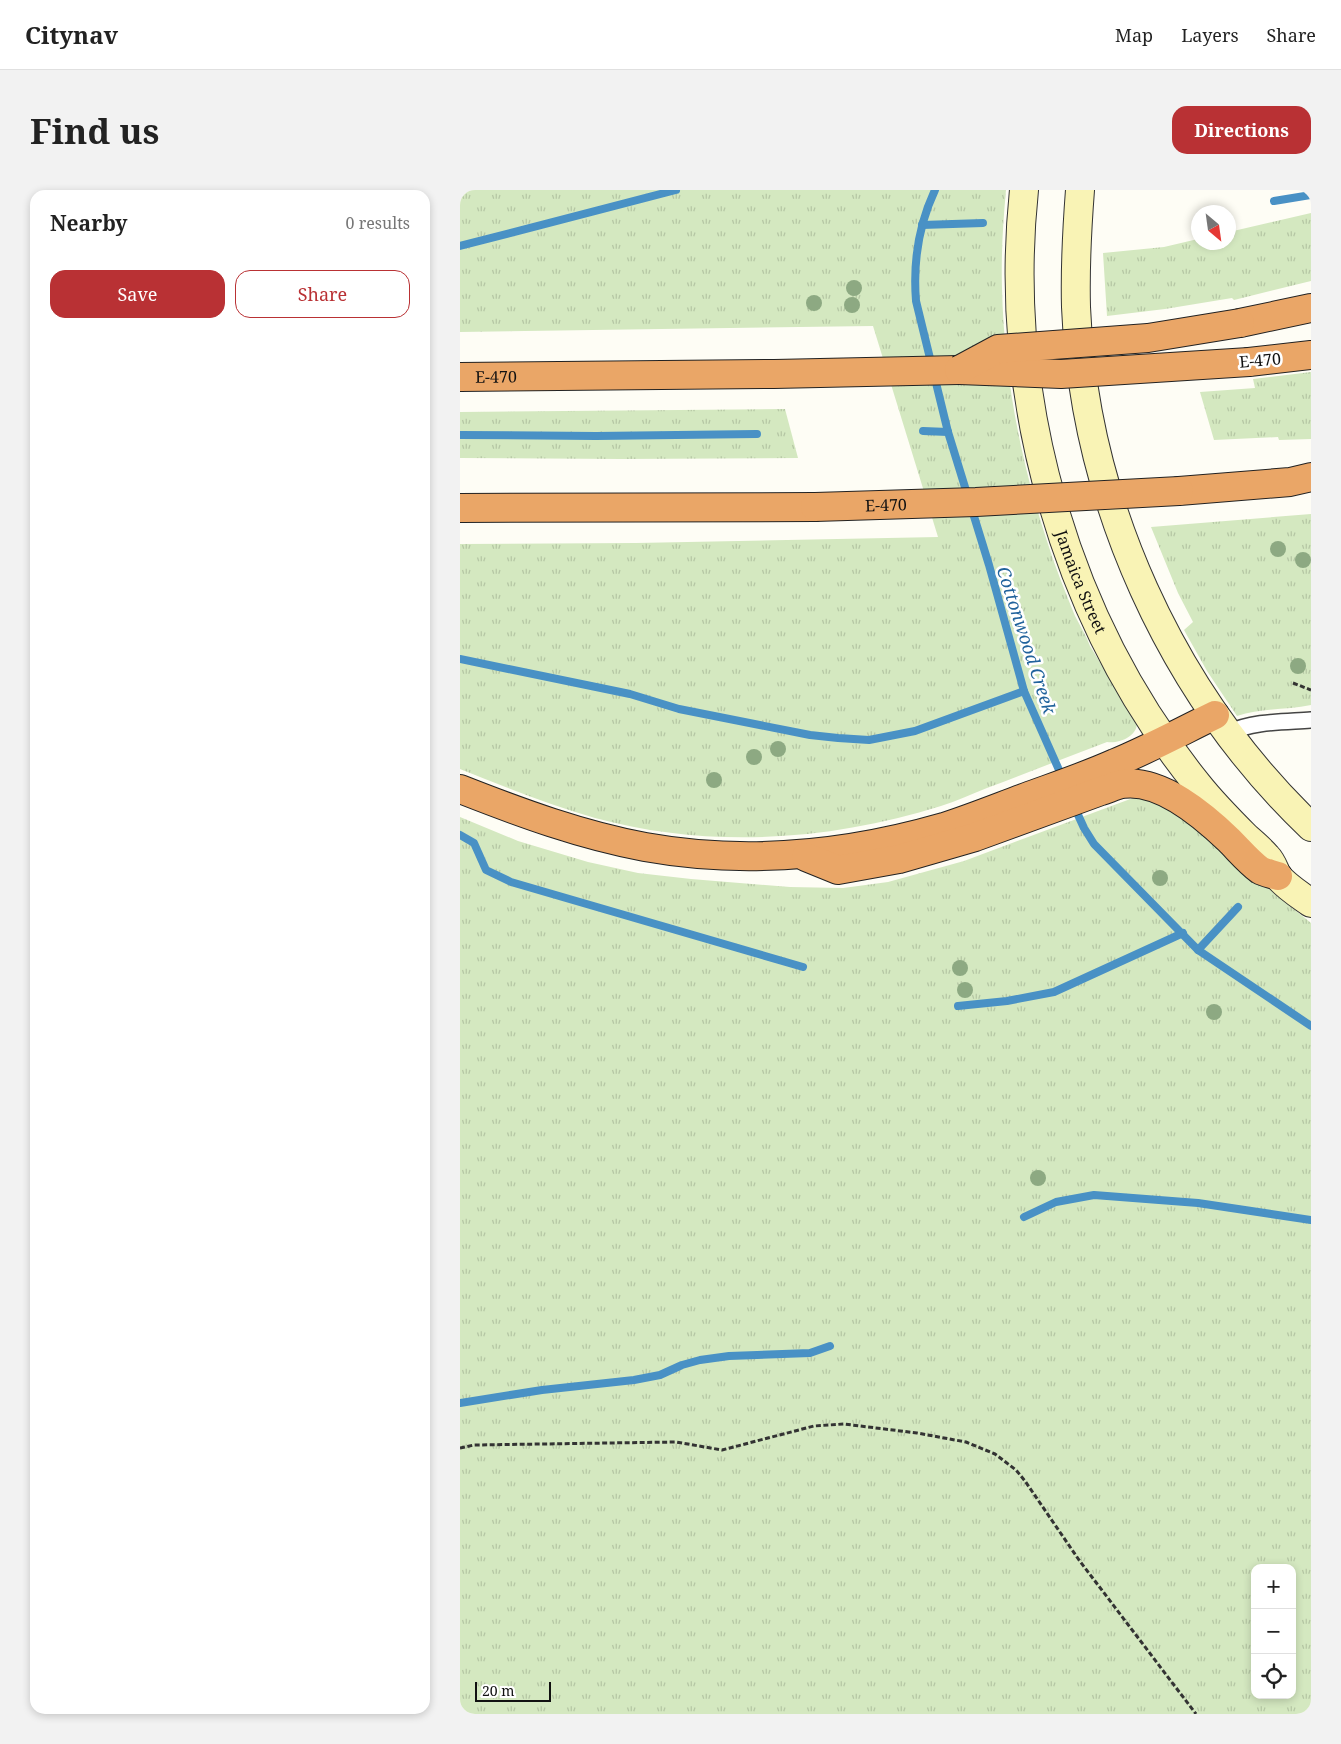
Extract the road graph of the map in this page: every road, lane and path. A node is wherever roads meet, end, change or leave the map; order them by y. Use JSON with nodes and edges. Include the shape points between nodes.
{"nodes":[{"id":1,"x":1024,"y":190,"type":"edge"},
{"id":2,"x":1080,"y":190,"type":"edge"},
{"id":3,"x":1311,"y":308,"type":"edge"},
{"id":4,"x":1311,"y":355,"type":"edge"},
{"id":5,"x":959,"y":370,"type":"junction"},
{"id":6,"x":460,"y":377,"type":"edge"},
{"id":7,"x":1304,"y":482,"type":"edge"},
{"id":8,"x":460,"y":508,"type":"edge"},
{"id":9,"x":1293,"y":683,"type":"dead end"},
{"id":10,"x":1311,"y":690,"type":"edge"},
{"id":11,"x":1311,"y":720,"type":"edge"},
{"id":12,"x":1222,"y":724,"type":"junction"},
{"id":13,"x":1165,"y":740,"type":"junction"},
{"id":14,"x":1119,"y":774,"type":"junction"},
{"id":15,"x":460,"y":789,"type":"edge"},
{"id":16,"x":1311,"y":827,"type":"edge"},
{"id":17,"x":1278,"y":876,"type":"junction"},
{"id":18,"x":1311,"y":903,"type":"edge"},
{"id":19,"x":460,"y":1448,"type":"edge"},
{"id":20,"x":1196,"y":1714,"type":"edge"}],
"edges":[{"from":1,"to":13,"type":"main road","name":"Jamaica Street","via":[[1020,311],[1027,382],[1041,461],[1059,523],[1091,606],[1121,669]]},
{"from":2,"to":12,"type":"main road","via":[[1076,309],[1083,380],[1095,445],[1112,507],[1144,586],[1170,640]]},
{"from":3,"to":5,"type":"highway","bridge":true,"via":[[1148,338],[998,349]]},
{"from":4,"to":5,"type":"highway","name":"E-470","bridge":true,"via":[[1060,374]]},
{"from":5,"to":6,"type":"highway","name":"E-470"},
{"from":7,"to":8,"type":"highway","name":"E-470","bridge":true,"via":[[1044,498],[815,507]]},
{"from":9,"to":10,"type":"path"},
{"from":11,"to":12,"type":"lane","via":[[1240,728]]},
{"from":12,"to":13,"type":"highway"},
{"from":12,"to":16,"type":"main road"},
{"from":13,"to":14,"type":"highway"},
{"from":13,"to":17,"type":"main road","name":"Jamaica Street","via":[[1217,807],[1269,858]]},
{"from":14,"to":15,"type":"highway","via":[[991,821],[946,826],[854,848],[800,854],[724,855],[646,847],[558,826]]},
{"from":14,"to":17,"type":"highway","via":[[1138,785],[1179,800],[1207,819],[1260,870]]},
{"from":17,"to":18,"type":"main road","name":"Jamaica Street"},
{"from":19,"to":20,"type":"path","via":[[474,1445],[676,1442],[722,1450],[832,1424],[917,1432],[976,1445],[995,1454],[1021,1475],[1079,1560]]}]}
